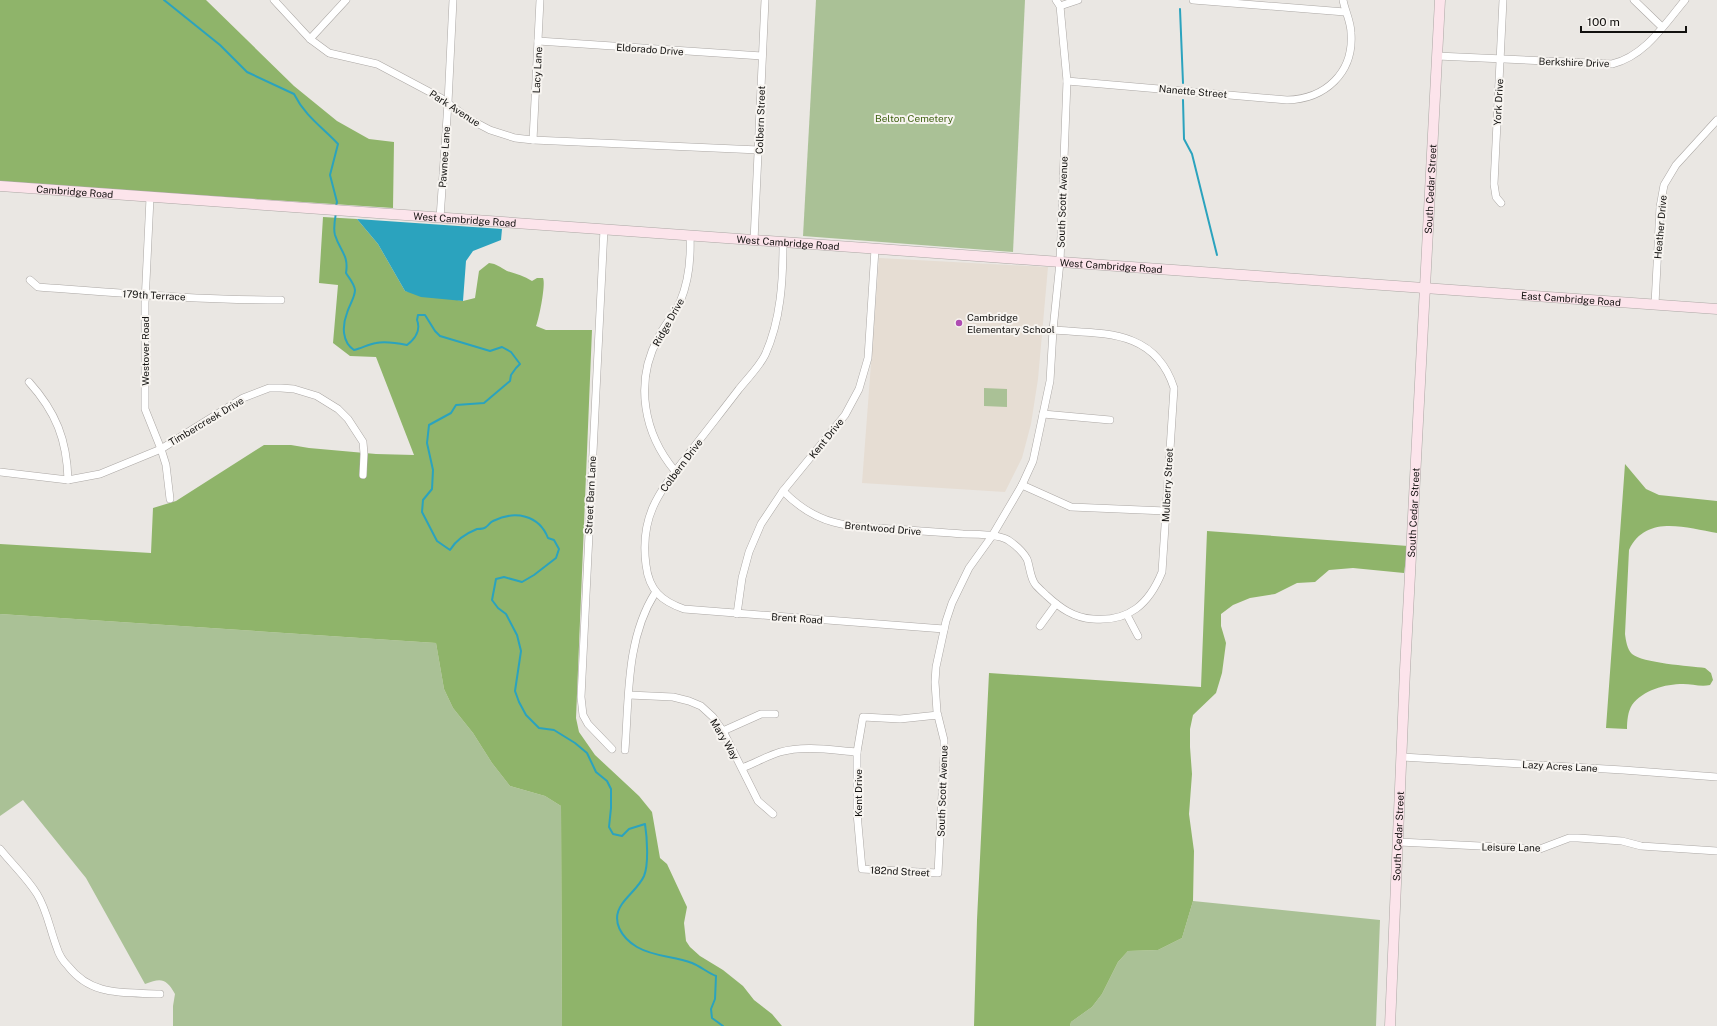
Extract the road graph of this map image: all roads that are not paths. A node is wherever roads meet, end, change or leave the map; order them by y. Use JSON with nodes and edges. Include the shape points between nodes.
{"nodes":[{"id":1,"x":274,"y":0,"type":"edge"},
{"id":2,"x":346,"y":0,"type":"edge"},
{"id":3,"x":452,"y":0,"type":"edge"},
{"id":4,"x":540,"y":0,"type":"edge"},
{"id":5,"x":765,"y":0,"type":"edge"},
{"id":6,"x":1078,"y":0,"type":"edge"},
{"id":7,"x":1193,"y":0,"type":"edge"},
{"id":8,"x":1343,"y":0,"type":"edge"},
{"id":9,"x":1440,"y":0,"type":"edge"},
{"id":10,"x":1503,"y":0,"type":"edge"},
{"id":11,"x":1634,"y":0,"type":"edge"},
{"id":12,"x":1685,"y":0,"type":"edge"},
{"id":13,"x":1058,"y":3,"type":"edge"},
{"id":14,"x":1345,"y":12,"type":"junction"},
{"id":15,"x":1662,"y":27,"type":"junction"},
{"id":16,"x":310,"y":39,"type":"junction"},
{"id":17,"x":538,"y":41,"type":"junction"},
{"id":18,"x":762,"y":56,"type":"junction"},
{"id":19,"x":1437,"y":56,"type":"junction"},
{"id":20,"x":1500,"y":59,"type":"junction"},
{"id":21,"x":1067,"y":81,"type":"junction"},
{"id":22,"x":448,"y":103,"type":"junction"},
{"id":23,"x":1717,"y":120,"type":"edge"},
{"id":24,"x":533,"y":140,"type":"junction"},
{"id":25,"x":759,"y":150,"type":"junction"},
{"id":26,"x":0,"y":186,"type":"edge"},
{"id":27,"x":150,"y":198,"type":"junction"},
{"id":28,"x":1501,"y":203,"type":"dead end"},
{"id":29,"x":440,"y":218,"type":"junction"},
{"id":30,"x":604,"y":229,"type":"junction"},
{"id":31,"x":690,"y":236,"type":"junction"},
{"id":32,"x":754,"y":241,"type":"junction"},
{"id":33,"x":783,"y":243,"type":"junction"},
{"id":34,"x":875,"y":249,"type":"junction"},
{"id":35,"x":1060,"y":262,"type":"junction"},
{"id":36,"x":30,"y":280,"type":"dead end"},
{"id":37,"x":1426,"y":288,"type":"junction"},
{"id":38,"x":145,"y":295,"type":"junction"},
{"id":39,"x":281,"y":300,"type":"dead end"},
{"id":40,"x":1655,"y":304,"type":"junction"},
{"id":41,"x":1717,"y":309,"type":"edge"},
{"id":42,"x":1053,"y":330,"type":"junction"},
{"id":43,"x":29,"y":382,"type":"dead end"},
{"id":44,"x":1043,"y":414,"type":"junction"},
{"id":45,"x":1110,"y":420,"type":"dead end"},
{"id":46,"x":162,"y":449,"type":"junction"},
{"id":47,"x":0,"y":472,"type":"edge"},
{"id":48,"x":675,"y":472,"type":"junction"},
{"id":49,"x":363,"y":475,"type":"dead end"},
{"id":50,"x":68,"y":480,"type":"junction"},
{"id":51,"x":1022,"y":486,"type":"junction"},
{"id":52,"x":784,"y":491,"type":"junction"},
{"id":53,"x":170,"y":499,"type":"dead end"},
{"id":54,"x":1166,"y":511,"type":"junction"},
{"id":55,"x":992,"y":536,"type":"junction"},
{"id":56,"x":1162,"y":572,"type":"joint"},
{"id":57,"x":655,"y":593,"type":"junction"},
{"id":58,"x":1056,"y":604,"type":"junction"},
{"id":59,"x":737,"y":614,"type":"junction"},
{"id":60,"x":1127,"y":614,"type":"junction"},
{"id":61,"x":1040,"y":626,"type":"dead end"},
{"id":62,"x":944,"y":629,"type":"junction"},
{"id":63,"x":1138,"y":636,"type":"dead end"},
{"id":64,"x":629,"y":694,"type":"junction"},
{"id":65,"x":775,"y":714,"type":"dead end"},
{"id":66,"x":938,"y":715,"type":"junction"},
{"id":67,"x":723,"y":731,"type":"junction"},
{"id":68,"x":612,"y":749,"type":"dead end"},
{"id":69,"x":625,"y":750,"type":"dead end"},
{"id":70,"x":857,"y":752,"type":"junction"},
{"id":71,"x":1402,"y":757,"type":"junction"},
{"id":72,"x":742,"y":768,"type":"junction"},
{"id":73,"x":1717,"y":777,"type":"edge"},
{"id":74,"x":773,"y":814,"type":"dead end"},
{"id":75,"x":1399,"y":842,"type":"junction"},
{"id":76,"x":0,"y":849,"type":"edge"},
{"id":77,"x":1717,"y":851,"type":"edge"},
{"id":78,"x":3,"y":858,"type":"edge"},
{"id":79,"x":862,"y":869,"type":"joint"},
{"id":80,"x":938,"y":872,"type":"joint"},
{"id":81,"x":160,"y":994,"type":"dead end"},
{"id":82,"x":1390,"y":1026,"type":"edge"}],
"edges":[{"from":1,"to":16,"type":"street","name":"Park Avenue"},
{"from":2,"to":16,"type":"street"},
{"from":3,"to":22,"type":"street","name":"Pawnee Lane"},
{"from":4,"to":17,"type":"street","name":"Lacy Lane"},
{"from":5,"to":18,"type":"street","name":"Colbern Street"},
{"from":6,"to":13,"type":"street"},
{"from":7,"to":14,"type":"street"},
{"from":8,"to":14,"type":"street"},
{"from":9,"to":19,"type":"street","name":"South Cedar Street"},
{"from":10,"to":20,"type":"street","name":"York Drive"},
{"from":11,"to":15,"type":"street"},
{"from":12,"to":15,"type":"street","name":"Berkshire Drive"},
{"from":13,"to":21,"type":"street","name":"South Scott Avenue"},
{"from":14,"to":21,"type":"street","name":"Nanette Street","via":[[1352,41],[1347,63],[1335,81],[1307,98],[1287,100]]},
{"from":15,"to":20,"type":"street","name":"Berkshire Drive","via":[[1638,53],[1612,64]]},
{"from":16,"to":22,"type":"street","name":"Park Avenue","via":[[329,53],[377,64]]},
{"from":17,"to":18,"type":"street","name":"Eldorado Drive"},
{"from":17,"to":24,"type":"street","name":"Lacy Lane"},
{"from":18,"to":25,"type":"street","name":"Colbern Street"},
{"from":19,"to":20,"type":"street","name":"Berkshire Drive"},
{"from":19,"to":37,"type":"street","name":"South Cedar Street"},
{"from":20,"to":28,"type":"street","name":"York Drive","via":[[1494,184],[1496,197]]},
{"from":21,"to":35,"type":"street","name":"South Scott Avenue"},
{"from":22,"to":24,"type":"street","name":"Park Avenue","via":[[469,119],[490,130],[515,138]]},
{"from":22,"to":29,"type":"street","name":"Pawnee Lane"},
{"from":23,"to":40,"type":"street","name":"Heather Drive","via":[[1676,165],[1664,185],[1660,207]]},
{"from":24,"to":25,"type":"street","name":"Park Avenue"},
{"from":25,"to":32,"type":"street","name":"Colbern Street"},
{"from":26,"to":27,"type":"street","name":"Cambridge Road"},
{"from":27,"to":29,"type":"street","name":"West Cambridge Road"},
{"from":27,"to":38,"type":"street","name":"Westover Road"},
{"from":29,"to":30,"type":"street","name":"West Cambridge Road"},
{"from":30,"to":31,"type":"street","name":"West Cambridge Road"},
{"from":30,"to":68,"type":"street","name":"Street Barn Lane","via":[[581,697],[582,715]]},
{"from":31,"to":32,"type":"street","name":"West Cambridge Road"},
{"from":31,"to":48,"type":"street","name":"Ridge Drive","via":[[691,257],[686,285],[674,314],[663,328],[651,352],[645,380],[644,399],[648,424],[659,450]]},
{"from":32,"to":33,"type":"street","name":"West Cambridge Road"},
{"from":33,"to":34,"type":"street","name":"West Cambridge Road"},
{"from":33,"to":48,"type":"street","name":"Colbern Drive","via":[[781,294],[777,317],[764,357]]},
{"from":34,"to":35,"type":"street","name":"West Cambridge Road"},
{"from":34,"to":52,"type":"street","name":"Kent Drive","via":[[868,358],[859,389],[845,415]]},
{"from":35,"to":37,"type":"street","name":"West Cambridge Road"},
{"from":35,"to":42,"type":"street","name":"South Scott Avenue"},
{"from":36,"to":38,"type":"street","name":"179th Terrace","via":[[38,287]]},
{"from":37,"to":40,"type":"street","name":"East Cambridge Road"},
{"from":37,"to":71,"type":"street","name":"South Cedar Street"},
{"from":38,"to":39,"type":"street","name":"179th Terrace"},
{"from":38,"to":46,"type":"street","name":"Westover Road","via":[[145,409]]},
{"from":40,"to":41,"type":"street","name":"East Cambridge Road"},
{"from":42,"to":44,"type":"street","name":"South Scott Avenue","via":[[1050,381]]},
{"from":42,"to":54,"type":"street","name":"Mulberry Street","via":[[1129,338],[1153,354],[1166,369],[1174,388]]},
{"from":43,"to":50,"type":"street","via":[[49,407],[60,432],[65,448]]},
{"from":44,"to":45,"type":"street"},
{"from":44,"to":51,"type":"street","name":"South Scott Avenue","via":[[1033,461]]},
{"from":46,"to":49,"type":"street","name":"Timbercreek Drive","via":[[243,398],[269,388],[294,389],[328,402],[348,419],[363,442]]},
{"from":46,"to":50,"type":"street","name":"Timbercreek Drive","via":[[100,474]]},
{"from":46,"to":53,"type":"street","name":"Westover Road"},
{"from":47,"to":50,"type":"street","name":"Timbercreek Drive"},
{"from":48,"to":57,"type":"street","name":"Colbern Drive","via":[[663,486],[646,529],[644,555]]},
{"from":51,"to":54,"type":"street","via":[[1071,507]]},
{"from":51,"to":55,"type":"street","name":"South Scott Avenue"},
{"from":52,"to":55,"type":"street","name":"Brentwood Drive","via":[[810,513],[835,524]]},
{"from":52,"to":59,"type":"street","name":"Kent Drive","via":[[761,524],[749,552]]},
{"from":54,"to":56,"type":"street","name":"Mulberry Street"},
{"from":55,"to":58,"type":"street","name":"Brentwood Drive","via":[[1007,539],[1022,552],[1027,558],[1035,584]]},
{"from":55,"to":62,"type":"street","name":"South Scott Avenue","via":[[967,572],[952,603]]},
{"from":56,"to":60,"type":"street","name":"Brentwood Drive","via":[[1150,596]]},
{"from":57,"to":59,"type":"street","name":"Brent Road","via":[[671,605],[684,609]]},
{"from":57,"to":64,"type":"street","via":[[637,631]]},
{"from":58,"to":60,"type":"street","name":"Brentwood Drive","via":[[1073,615],[1093,619],[1115,618]]},
{"from":58,"to":61,"type":"street"},
{"from":59,"to":62,"type":"street","name":"Brent Road"},
{"from":60,"to":63,"type":"street"},
{"from":62,"to":66,"type":"street","name":"South Scott Avenue","via":[[936,667]]},
{"from":64,"to":67,"type":"street","name":"Mary Way","via":[[672,697],[689,701],[701,706]]},
{"from":64,"to":69,"type":"street"},
{"from":65,"to":67,"type":"street","via":[[760,714]]},
{"from":66,"to":70,"type":"street","name":"Kent Drive","via":[[900,720],[863,717]]},
{"from":66,"to":80,"type":"street","name":"South Scott Avenue","via":[[944,740]]},
{"from":67,"to":72,"type":"street","name":"Mary Way"},
{"from":70,"to":72,"type":"street","via":[[793,750],[780,752]]},
{"from":70,"to":79,"type":"street","name":"Kent Drive","via":[[857,814]]},
{"from":71,"to":73,"type":"street","name":"Lazy Acres Lane"},
{"from":71,"to":75,"type":"street","name":"South Cedar Street"},
{"from":72,"to":74,"type":"street","name":"Mary Way","via":[[758,801]]},
{"from":75,"to":77,"type":"street","name":"Leisure Lane","via":[[1540,849],[1569,838],[1578,838],[1622,841],[1641,846]]},
{"from":75,"to":82,"type":"street","name":"South Cedar Street"},
{"from":76,"to":78,"type":"street"},
{"from":78,"to":81,"type":"street","via":[[37,893],[47,915],[57,951],[77,978],[104,990]]},
{"from":79,"to":80,"type":"street","name":"182nd Street"}]}
